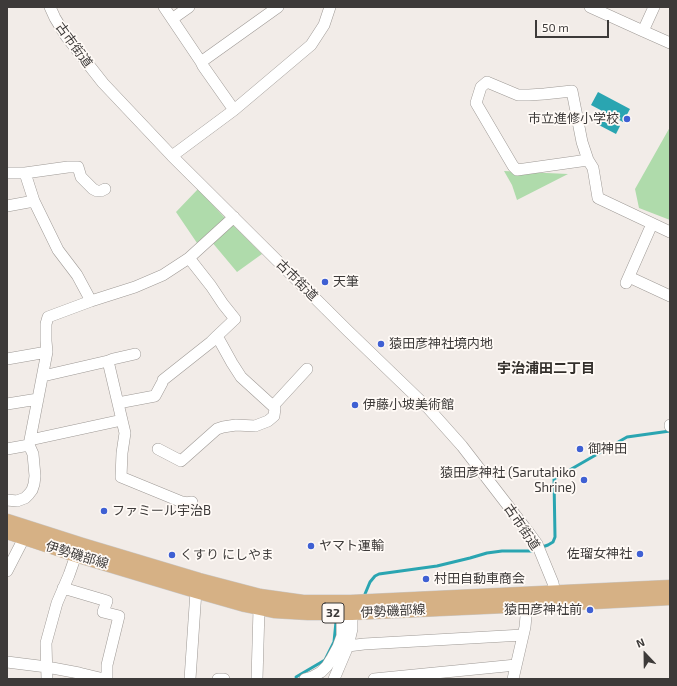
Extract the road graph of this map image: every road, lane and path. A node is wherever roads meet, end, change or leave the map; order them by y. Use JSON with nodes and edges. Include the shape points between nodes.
{"nodes":[{"id":1,"x":50,"y":7,"type":"edge"},
{"id":2,"x":164,"y":7,"type":"edge"},
{"id":3,"x":189,"y":7,"type":"edge"},
{"id":4,"x":278,"y":7,"type":"edge"},
{"id":5,"x":330,"y":7,"type":"edge"},
{"id":6,"x":590,"y":7,"type":"edge"},
{"id":7,"x":654,"y":7,"type":"edge"},
{"id":8,"x":172,"y":19,"type":"junction"},
{"id":9,"x":643,"y":30,"type":"junction"},
{"id":10,"x":670,"y":43,"type":"edge"},
{"id":11,"x":201,"y":62,"type":"junction"},
{"id":12,"x":234,"y":110,"type":"junction"},
{"id":13,"x":172,"y":156,"type":"junction"},
{"id":14,"x":588,"y":160,"type":"junction"},
{"id":15,"x":7,"y":173,"type":"edge"},
{"id":16,"x":25,"y":173,"type":"junction"},
{"id":17,"x":105,"y":189,"type":"dead end"},
{"id":18,"x":34,"y":201,"type":"junction"},
{"id":19,"x":7,"y":206,"type":"edge"},
{"id":20,"x":234,"y":217,"type":"junction"},
{"id":21,"x":652,"y":224,"type":"junction"},
{"id":22,"x":670,"y":232,"type":"edge"},
{"id":23,"x":189,"y":258,"type":"junction"},
{"id":24,"x":670,"y":296,"type":"edge"},
{"id":25,"x":91,"y":300,"type":"junction"},
{"id":26,"x":217,"y":336,"type":"junction"},
{"id":27,"x":47,"y":352,"type":"junction"},
{"id":28,"x":135,"y":354,"type":"dead end"},
{"id":29,"x":7,"y":359,"type":"edge"},
{"id":30,"x":108,"y":361,"type":"junction"},
{"id":31,"x":307,"y":369,"type":"dead end"},
{"id":32,"x":43,"y":376,"type":"junction"},
{"id":33,"x":38,"y":399,"type":"junction"},
{"id":34,"x":118,"y":403,"type":"junction"},
{"id":35,"x":7,"y":404,"type":"edge"},
{"id":36,"x":273,"y":406,"type":"junction"},
{"id":37,"x":122,"y":420,"type":"junction"},
{"id":38,"x":30,"y":443,"type":"junction"},
{"id":39,"x":7,"y":449,"type":"edge"},
{"id":40,"x":158,"y":449,"type":"dead end"},
{"id":41,"x":7,"y":500,"type":"edge"},
{"id":42,"x":192,"y":502,"type":"dead end"},
{"id":43,"x":7,"y":521,"type":"edge"},
{"id":44,"x":7,"y":532,"type":"edge"},
{"id":45,"x":24,"y":538,"type":"junction"},
{"id":46,"x":76,"y":555,"type":"junction"},
{"id":47,"x":7,"y":571,"type":"edge"},
{"id":48,"x":197,"y":586,"type":"junction"},
{"id":49,"x":670,"y":587,"type":"edge"},
{"id":50,"x":63,"y":588,"type":"junction"},
{"id":51,"x":670,"y":598,"type":"edge"},
{"id":52,"x":556,"y":599,"type":"junction"},
{"id":53,"x":526,"y":605,"type":"junction"},
{"id":54,"x":259,"y":609,"type":"junction"},
{"id":55,"x":347,"y":613,"type":"junction"},
{"id":56,"x":523,"y":635,"type":"junction"},
{"id":57,"x":348,"y":646,"type":"junction"},
{"id":58,"x":7,"y":662,"type":"edge"},
{"id":59,"x":516,"y":665,"type":"junction"},
{"id":60,"x":47,"y":667,"type":"junction"},
{"id":61,"x":47,"y":679,"type":"edge"},
{"id":62,"x":104,"y":679,"type":"edge"},
{"id":63,"x":107,"y":679,"type":"edge"},
{"id":64,"x":190,"y":679,"type":"edge"},
{"id":65,"x":218,"y":679,"type":"edge"},
{"id":66,"x":224,"y":679,"type":"edge"},
{"id":67,"x":257,"y":679,"type":"edge"},
{"id":68,"x":305,"y":679,"type":"edge"},
{"id":69,"x":334,"y":679,"type":"edge"},
{"id":70,"x":374,"y":679,"type":"edge"},
{"id":71,"x":513,"y":679,"type":"edge"}],
"edges":[{"from":1,"to":13,"type":"street","name":"古市街道","via":[[66,36],[103,82]]},
{"from":2,"to":8,"type":"street"},
{"from":3,"to":8,"type":"street"},
{"from":4,"to":11,"type":"street"},
{"from":5,"to":12,"type":"street","via":[[324,25],[311,45]]},
{"from":6,"to":9,"type":"street"},
{"from":7,"to":9,"type":"street"},
{"from":8,"to":11,"type":"street"},
{"from":9,"to":10,"type":"street"},
{"from":11,"to":12,"type":"street"},
{"from":12,"to":13,"type":"street"},
{"from":13,"to":20,"type":"street","name":"古市街道"},
{"from":14,"to":14,"type":"street","via":[[572,91],[518,95],[487,82],[481,87],[476,103],[517,170]]},
{"from":14,"to":21,"type":"street","via":[[593,168],[598,198]]},
{"from":15,"to":16,"type":"street"},
{"from":16,"to":17,"type":"street","via":[[68,166],[78,167],[81,177],[93,189]]},
{"from":16,"to":18,"type":"street"},
{"from":18,"to":19,"type":"street"},
{"from":18,"to":25,"type":"street","via":[[58,250],[77,275]]},
{"from":20,"to":23,"type":"street"},
{"from":20,"to":52,"type":"street","name":"古市街道","via":[[429,409],[462,446],[537,544],[553,583]]},
{"from":21,"to":22,"type":"street"},
{"from":21,"to":24,"type":"street","via":[[628,280]]},
{"from":23,"to":25,"type":"street","via":[[163,275],[135,287]]},
{"from":23,"to":26,"type":"street","via":[[235,319]]},
{"from":25,"to":27,"type":"street","via":[[48,317]]},
{"from":26,"to":34,"type":"street","via":[[162,381],[155,396]]},
{"from":26,"to":36,"type":"street","via":[[241,377]]},
{"from":27,"to":29,"type":"street"},
{"from":27,"to":32,"type":"street"},
{"from":28,"to":30,"type":"street"},
{"from":30,"to":32,"type":"street"},
{"from":30,"to":34,"type":"street"},
{"from":31,"to":36,"type":"street"},
{"from":32,"to":33,"type":"street"},
{"from":33,"to":35,"type":"street"},
{"from":33,"to":38,"type":"street"},
{"from":34,"to":37,"type":"street"},
{"from":36,"to":40,"type":"street","via":[[274,416],[268,421],[254,426],[217,429],[181,461]]},
{"from":37,"to":38,"type":"street"},
{"from":37,"to":42,"type":"street","via":[[125,433],[121,477],[182,502]]},
{"from":38,"to":39,"type":"street"},
{"from":38,"to":41,"type":"street","via":[[35,476],[32,490],[22,500]]},
{"from":43,"to":48,"type":"main road","name":"伊勢磯部線","number":"32"},
{"from":44,"to":45,"type":"main road","name":"伊勢磯部線","number":"32"},
{"from":45,"to":46,"type":"main road","name":"伊勢磯部線","number":"32"},
{"from":45,"to":47,"type":"street"},
{"from":46,"to":48,"type":"main road","name":"伊勢磯部線","number":"32"},
{"from":46,"to":50,"type":"street"},
{"from":48,"to":52,"type":"main road","name":"伊勢磯部線","number":"32","via":[[303,602]]},
{"from":48,"to":54,"type":"main road","name":"伊勢磯部線","number":"32"},
{"from":48,"to":64,"type":"street"},
{"from":49,"to":52,"type":"main road","name":"伊勢磯部線","number":"32"},
{"from":50,"to":60,"type":"street","via":[[56,602],[46,643]]},
{"from":50,"to":63,"type":"street","via":[[107,601],[103,612],[118,616],[107,665]]},
{"from":51,"to":52,"type":"main road","name":"伊勢磯部線","number":"32"},
{"from":52,"to":53,"type":"main road","name":"伊勢磯部線","number":"32"},
{"from":53,"to":55,"type":"main road","name":"伊勢磯部線","number":"32"},
{"from":53,"to":56,"type":"street"},
{"from":54,"to":55,"type":"main road","name":"伊勢磯部線","number":"32"},
{"from":54,"to":67,"type":"street"},
{"from":55,"to":57,"type":"street","via":[[352,629]]},
{"from":55,"to":68,"type":"street","via":[[338,647],[327,666],[321,672]]},
{"from":56,"to":57,"type":"street"},
{"from":56,"to":59,"type":"street"},
{"from":57,"to":69,"type":"street"},
{"from":58,"to":60,"type":"street"},
{"from":59,"to":70,"type":"street"},
{"from":59,"to":71,"type":"street"},
{"from":60,"to":61,"type":"street"},
{"from":60,"to":62,"type":"street"},
{"from":65,"to":66,"type":"street"}]}
